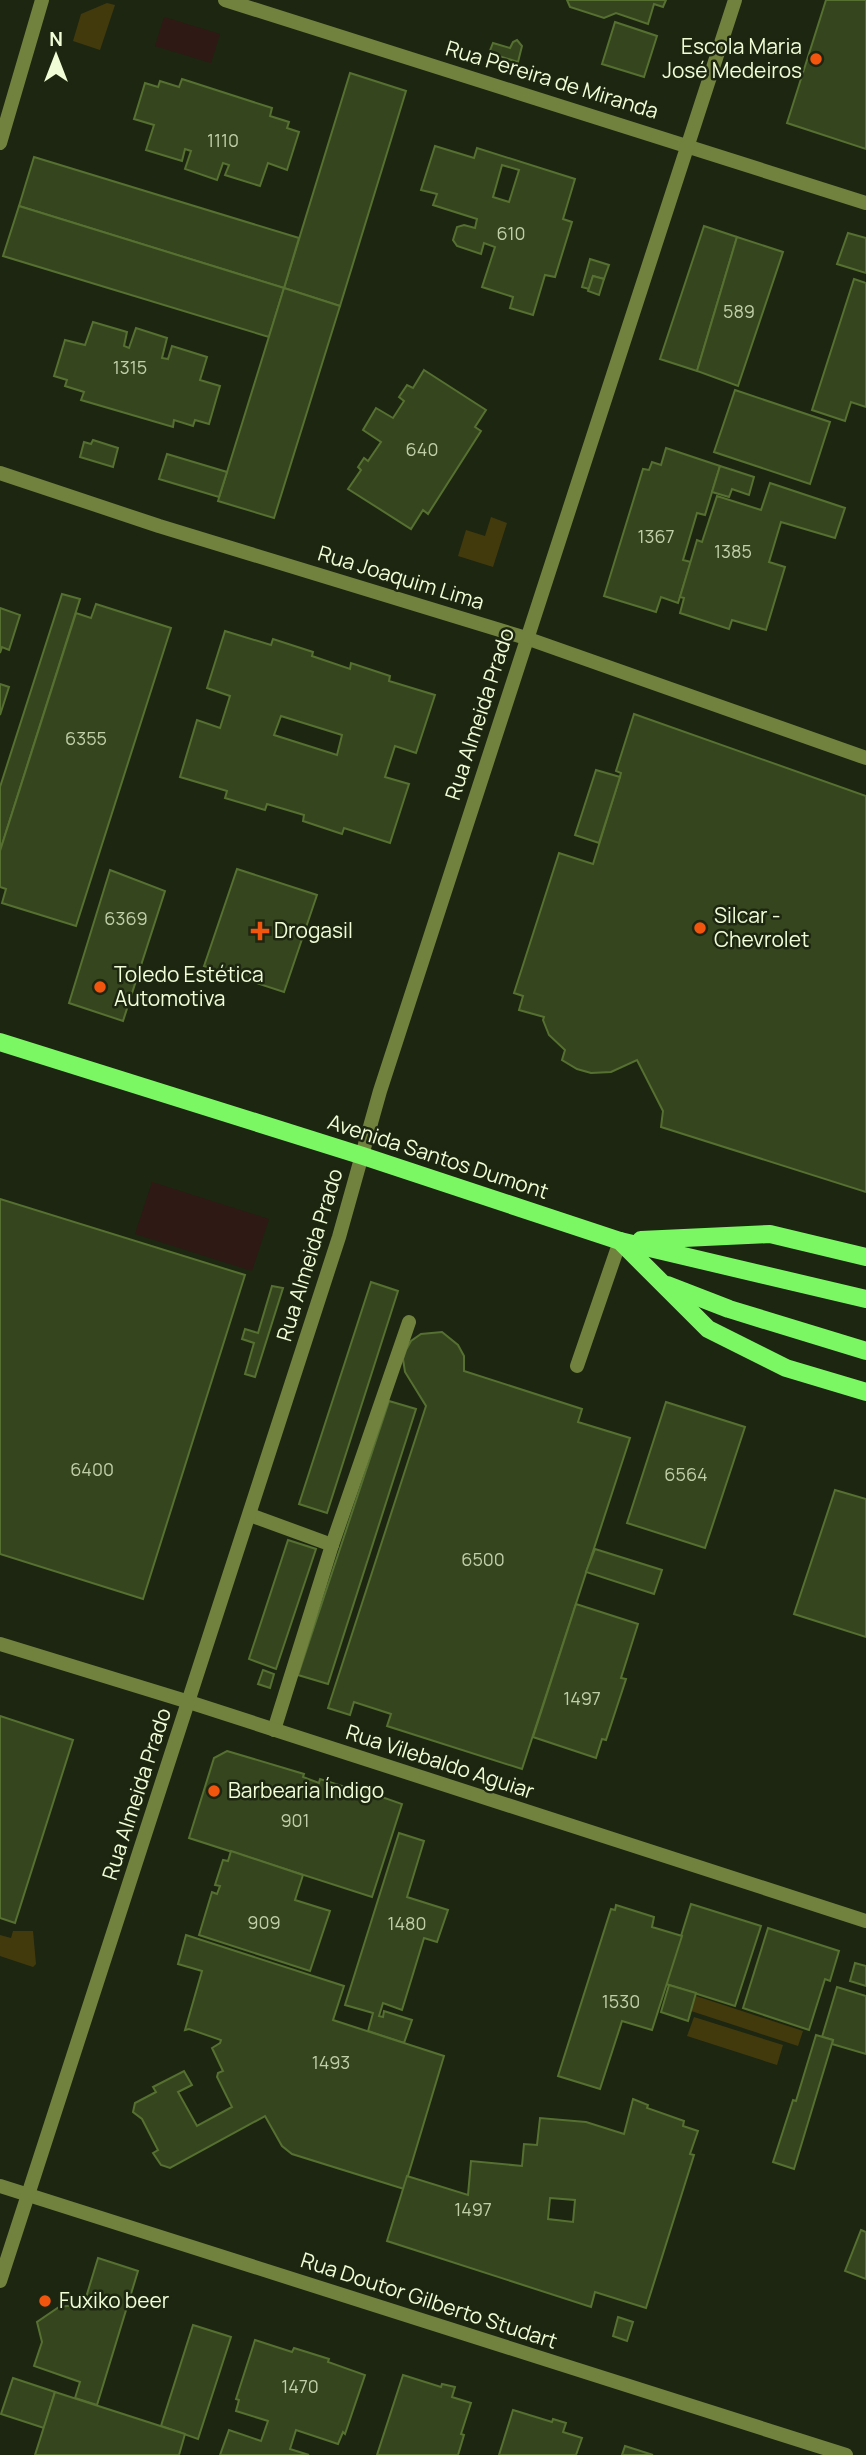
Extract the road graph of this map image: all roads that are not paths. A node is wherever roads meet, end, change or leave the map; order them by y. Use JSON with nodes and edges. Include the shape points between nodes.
{"nodes":[{"id":1,"x":43,"y":0,"type":"edge"},
{"id":2,"x":225,"y":0,"type":"edge"},
{"id":3,"x":735,"y":0,"type":"edge"},
{"id":4,"x":0,"y":143,"type":"edge"},
{"id":5,"x":689,"y":145,"type":"junction"},
{"id":6,"x":866,"y":203,"type":"edge"},
{"id":7,"x":0,"y":472,"type":"edge"},
{"id":8,"x":526,"y":638,"type":"junction"},
{"id":9,"x":866,"y":758,"type":"edge"},
{"id":10,"x":0,"y":1042,"type":"edge"},
{"id":11,"x":363,"y":1156,"type":"junction"},
{"id":12,"x":620,"y":1241,"type":"junction"},
{"id":13,"x":866,"y":1257,"type":"edge"},
{"id":14,"x":660,"y":1283,"type":"junction"},
{"id":15,"x":866,"y":1300,"type":"edge"},
{"id":16,"x":409,"y":1322,"type":"dead end"},
{"id":17,"x":866,"y":1351,"type":"edge"},
{"id":18,"x":577,"y":1366,"type":"dead end"},
{"id":19,"x":866,"y":1392,"type":"edge"},
{"id":20,"x":250,"y":1515,"type":"junction"},
{"id":21,"x":332,"y":1545,"type":"junction"},
{"id":22,"x":0,"y":1644,"type":"edge"},
{"id":23,"x":189,"y":1702,"type":"junction"},
{"id":24,"x":274,"y":1730,"type":"junction"},
{"id":25,"x":866,"y":1921,"type":"edge"},
{"id":26,"x":0,"y":2186,"type":"edge"},
{"id":27,"x":28,"y":2196,"type":"junction"},
{"id":28,"x":0,"y":2281,"type":"edge"},
{"id":29,"x":846,"y":2455,"type":"edge"}],
"edges":[{"from":1,"to":4,"type":"street"},
{"from":2,"to":5,"type":"street","name":"Rua Pereira de Miranda"},
{"from":3,"to":5,"type":"street","name":"Rua Almeida Prado"},
{"from":5,"to":6,"type":"street","name":"Rua Pereira de Miranda"},
{"from":5,"to":8,"type":"street","name":"Rua Almeida Prado"},
{"from":7,"to":8,"type":"street","name":"Rua Joaquim Lima","via":[[159,526]]},
{"from":8,"to":9,"type":"street","name":"Rua Joaquim Lima"},
{"from":8,"to":11,"type":"street","name":"Rua Almeida Prado"},
{"from":10,"to":11,"type":"main road","name":"Avenida Santos Dumont"},
{"from":11,"to":12,"type":"main road","name":"Avenida Santos Dumont"},
{"from":11,"to":20,"type":"street","name":"Rua Almeida Prado"},
{"from":12,"to":13,"type":"main road","via":[[770,1234]]},
{"from":12,"to":14,"type":"main road"},
{"from":12,"to":15,"type":"main road","name":"Avenida Santos Dumont"},
{"from":12,"to":18,"type":"street"},
{"from":14,"to":17,"type":"main road"},
{"from":14,"to":19,"type":"main road","via":[[708,1329],[786,1368]]},
{"from":16,"to":21,"type":"street"},
{"from":20,"to":21,"type":"street"},
{"from":20,"to":23,"type":"street","name":"Rua Almeida Prado"},
{"from":21,"to":24,"type":"street"},
{"from":22,"to":23,"type":"street","name":"Rua Vilebaldo Aguiar"},
{"from":23,"to":24,"type":"street","name":"Rua Vilebaldo Aguiar"},
{"from":23,"to":27,"type":"street","name":"Rua Almeida Prado"},
{"from":24,"to":25,"type":"street","name":"Rua Vilebaldo Aguiar"},
{"from":26,"to":27,"type":"street","name":"Rua Doutor Gilberto Studart"},
{"from":27,"to":28,"type":"street","name":"Rua Almeida Prado"},
{"from":27,"to":29,"type":"street","name":"Rua Doutor Gilberto Studart"}]}
